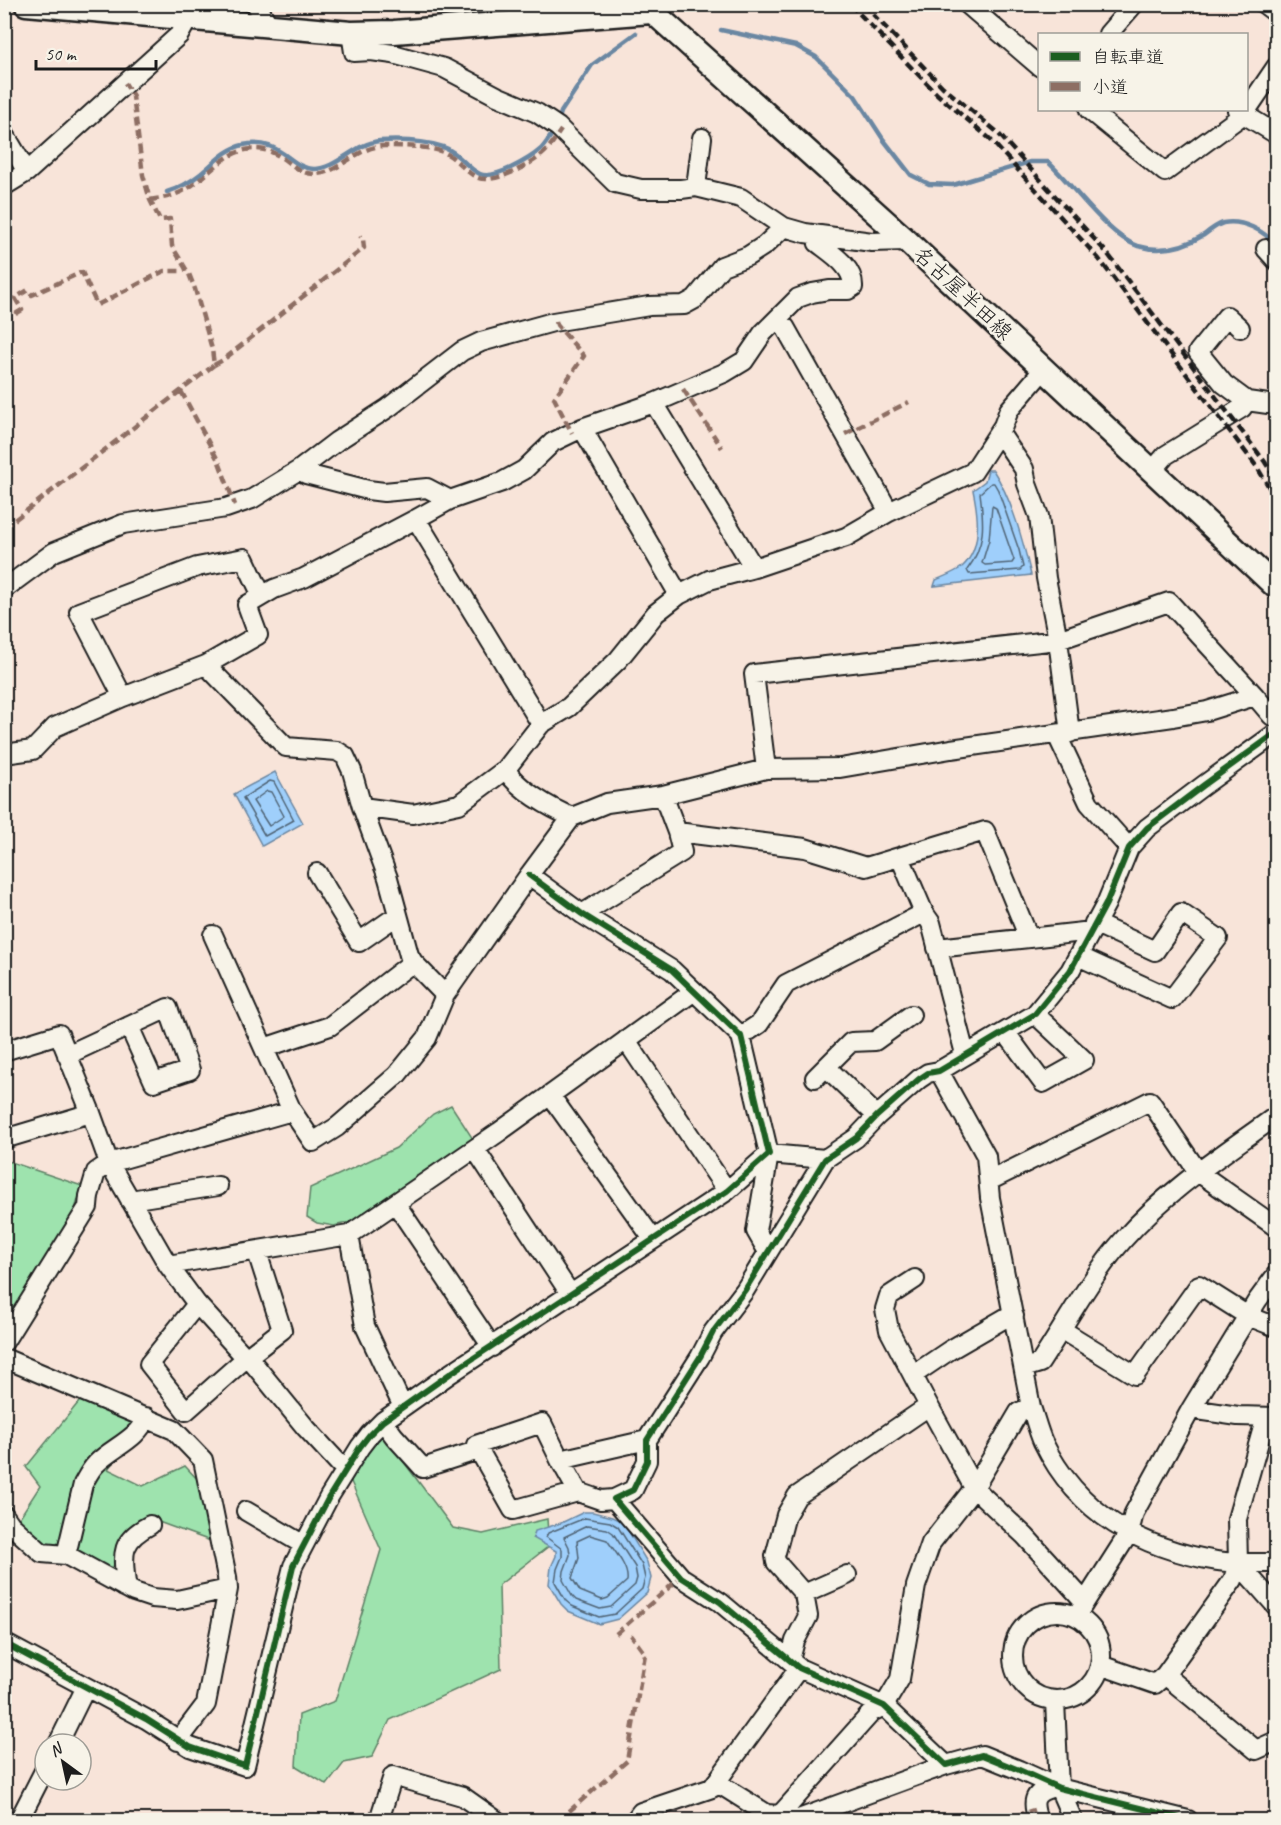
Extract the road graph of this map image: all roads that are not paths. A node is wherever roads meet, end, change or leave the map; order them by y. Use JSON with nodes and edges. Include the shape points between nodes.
{"nodes":[{"id":1,"x":26,"y":4,"type":"edge"},
{"id":2,"x":256,"y":4,"type":"edge"},
{"id":3,"x":1134,"y":4,"type":"edge"},
{"id":4,"x":1264,"y":4,"type":"edge"},
{"id":5,"x":77,"y":7,"type":"edge"},
{"id":6,"x":652,"y":7,"type":"edge"},
{"id":7,"x":979,"y":8,"type":"edge"},
{"id":8,"x":1276,"y":13,"type":"edge"},
{"id":9,"x":188,"y":19,"type":"junction"},
{"id":10,"x":264,"y":26,"type":"junction"},
{"id":11,"x":1117,"y":32,"type":"edge"},
{"id":12,"x":351,"y":33,"type":"junction"},
{"id":13,"x":1038,"y":65,"type":"edge"},
{"id":14,"x":1276,"y":67,"type":"edge"},
{"id":15,"x":1248,"y":103,"type":"edge"},
{"id":16,"x":1090,"y":111,"type":"edge"},
{"id":17,"x":1241,"y":112,"type":"edge"},
{"id":18,"x":4,"y":133,"type":"edge"},
{"id":19,"x":1276,"y":134,"type":"edge"},
{"id":20,"x":702,"y":138,"type":"dead end"},
{"id":21,"x":27,"y":172,"type":"junction"},
{"id":22,"x":4,"y":186,"type":"edge"},
{"id":23,"x":696,"y":186,"type":"junction"},
{"id":24,"x":784,"y":227,"type":"junction"},
{"id":25,"x":820,"y":236,"type":"junction"},
{"id":26,"x":907,"y":241,"type":"junction"},
{"id":27,"x":777,"y":319,"type":"junction"},
{"id":28,"x":1240,"y":328,"type":"dead end"},
{"id":29,"x":1044,"y":369,"type":"junction"},
{"id":30,"x":1247,"y":401,"type":"junction"},
{"id":31,"x":654,"y":403,"type":"junction"},
{"id":32,"x":1274,"y":404,"type":"edge"},
{"id":33,"x":582,"y":428,"type":"junction"},
{"id":34,"x":999,"y":432,"type":"junction"},
{"id":35,"x":299,"y":470,"type":"junction"},
{"id":36,"x":1153,"y":470,"type":"junction"},
{"id":37,"x":450,"y":500,"type":"junction"},
{"id":38,"x":889,"y":512,"type":"junction"},
{"id":39,"x":416,"y":519,"type":"junction"},
{"id":40,"x":754,"y":568,"type":"junction"},
{"id":41,"x":1276,"y":587,"type":"edge"},
{"id":42,"x":4,"y":589,"type":"edge"},
{"id":43,"x":679,"y":595,"type":"junction"},
{"id":44,"x":261,"y":596,"type":"junction"},
{"id":45,"x":1058,"y":640,"type":"junction"},
{"id":46,"x":206,"y":666,"type":"junction"},
{"id":47,"x":1255,"y":696,"type":"junction"},
{"id":48,"x":123,"y":697,"type":"junction"},
{"id":49,"x":1276,"y":717,"type":"edge"},
{"id":50,"x":541,"y":724,"type":"junction"},
{"id":51,"x":1276,"y":733,"type":"edge"},
{"id":52,"x":1064,"y":734,"type":"junction"},
{"id":53,"x":4,"y":754,"type":"edge"},
{"id":54,"x":506,"y":769,"type":"junction"},
{"id":55,"x":765,"y":769,"type":"junction"},
{"id":56,"x":663,"y":795,"type":"junction"},
{"id":57,"x":362,"y":807,"type":"junction"},
{"id":58,"x":572,"y":817,"type":"junction"},
{"id":59,"x":677,"y":831,"type":"junction"},
{"id":60,"x":1129,"y":848,"type":"junction"},
{"id":61,"x":900,"y":857,"type":"junction"},
{"id":62,"x":317,"y":873,"type":"dead end"},
{"id":63,"x":529,"y":875,"type":"junction"},
{"id":64,"x":924,"y":913,"type":"junction"},
{"id":65,"x":582,"y":914,"type":"junction"},
{"id":66,"x":398,"y":915,"type":"junction"},
{"id":67,"x":1093,"y":927,"type":"junction"},
{"id":68,"x":213,"y":935,"type":"dead end"},
{"id":69,"x":1029,"y":938,"type":"junction"},
{"id":70,"x":937,"y":948,"type":"junction"},
{"id":71,"x":1078,"y":956,"type":"junction"},
{"id":72,"x":413,"y":962,"type":"junction"},
{"id":73,"x":693,"y":992,"type":"junction"},
{"id":74,"x":445,"y":995,"type":"junction"},
{"id":75,"x":1035,"y":1014,"type":"junction"},
{"id":76,"x":911,"y":1015,"type":"dead end"},
{"id":77,"x":129,"y":1026,"type":"dead end"},
{"id":78,"x":1006,"y":1033,"type":"junction"},
{"id":79,"x":741,"y":1036,"type":"junction"},
{"id":80,"x":626,"y":1040,"type":"junction"},
{"id":81,"x":264,"y":1048,"type":"junction"},
{"id":82,"x":4,"y":1051,"type":"edge"},
{"id":83,"x":965,"y":1054,"type":"junction"},
{"id":84,"x":67,"y":1055,"type":"junction"},
{"id":85,"x":939,"y":1071,"type":"junction"},
{"id":86,"x":550,"y":1095,"type":"junction"},
{"id":87,"x":292,"y":1111,"type":"junction"},
{"id":88,"x":91,"y":1113,"type":"junction"},
{"id":89,"x":877,"y":1116,"type":"junction"},
{"id":90,"x":1276,"y":1116,"type":"edge"},
{"id":91,"x":4,"y":1139,"type":"edge"},
{"id":92,"x":475,"y":1149,"type":"junction"},
{"id":93,"x":770,"y":1154,"type":"junction"},
{"id":94,"x":825,"y":1159,"type":"junction"},
{"id":95,"x":109,"y":1163,"type":"junction"},
{"id":96,"x":1198,"y":1172,"type":"junction"},
{"id":97,"x":989,"y":1181,"type":"junction"},
{"id":98,"x":218,"y":1186,"type":"dead end"},
{"id":99,"x":727,"y":1191,"type":"junction"},
{"id":100,"x":130,"y":1200,"type":"junction"},
{"id":101,"x":396,"y":1204,"type":"junction"},
{"id":102,"x":1276,"y":1227,"type":"edge"},
{"id":103,"x":350,"y":1235,"type":"junction"},
{"id":104,"x":653,"y":1239,"type":"junction"},
{"id":105,"x":257,"y":1252,"type":"junction"},
{"id":106,"x":768,"y":1252,"type":"junction"},
{"id":107,"x":168,"y":1265,"type":"junction"},
{"id":108,"x":1276,"y":1275,"type":"edge"},
{"id":109,"x":915,"y":1279,"type":"dead end"},
{"id":110,"x":571,"y":1295,"type":"junction"},
{"id":111,"x":197,"y":1304,"type":"junction"},
{"id":112,"x":1014,"y":1316,"type":"junction"},
{"id":113,"x":1248,"y":1316,"type":"junction"},
{"id":114,"x":1276,"y":1327,"type":"edge"},
{"id":115,"x":1062,"y":1330,"type":"junction"},
{"id":116,"x":4,"y":1342,"type":"edge"},
{"id":117,"x":492,"y":1347,"type":"junction"},
{"id":118,"x":247,"y":1357,"type":"junction"},
{"id":119,"x":4,"y":1358,"type":"edge"},
{"id":120,"x":1024,"y":1368,"type":"junction"},
{"id":121,"x":913,"y":1375,"type":"junction"},
{"id":122,"x":929,"y":1406,"type":"junction"},
{"id":123,"x":403,"y":1407,"type":"junction"},
{"id":124,"x":1031,"y":1407,"type":"junction"},
{"id":125,"x":1191,"y":1409,"type":"junction"},
{"id":126,"x":146,"y":1417,"type":"junction"},
{"id":127,"x":1271,"y":1417,"type":"edge"},
{"id":128,"x":383,"y":1421,"type":"junction"},
{"id":129,"x":647,"y":1440,"type":"junction"},
{"id":130,"x":479,"y":1450,"type":"junction"},
{"id":131,"x":560,"y":1460,"type":"junction"},
{"id":132,"x":345,"y":1470,"type":"junction"},
{"id":133,"x":974,"y":1488,"type":"junction"},
{"id":134,"x":578,"y":1492,"type":"junction"},
{"id":135,"x":614,"y":1499,"type":"junction"},
{"id":136,"x":246,"y":1511,"type":"dead end"},
{"id":137,"x":4,"y":1515,"type":"edge"},
{"id":138,"x":150,"y":1525,"type":"dead end"},
{"id":139,"x":1129,"y":1533,"type":"junction"},
{"id":140,"x":304,"y":1545,"type":"junction"},
{"id":141,"x":66,"y":1556,"type":"junction"},
{"id":142,"x":1238,"y":1563,"type":"junction"},
{"id":143,"x":1276,"y":1563,"type":"edge"},
{"id":144,"x":847,"y":1575,"type":"dead end"},
{"id":145,"x":124,"y":1587,"type":"junction"},
{"id":146,"x":228,"y":1589,"type":"junction"},
{"id":147,"x":804,"y":1594,"type":"junction"},
{"id":148,"x":1276,"y":1606,"type":"edge"},
{"id":149,"x":1080,"y":1609,"type":"junction"},
{"id":150,"x":4,"y":1643,"type":"edge"},
{"id":151,"x":794,"y":1664,"type":"junction"},
{"id":152,"x":1100,"y":1665,"type":"junction"},
{"id":153,"x":1166,"y":1675,"type":"junction"},
{"id":154,"x":86,"y":1687,"type":"junction"},
{"id":155,"x":1055,"y":1701,"type":"junction"},
{"id":156,"x":884,"y":1706,"type":"junction"},
{"id":157,"x":64,"y":1732,"type":"edge"},
{"id":158,"x":178,"y":1741,"type":"junction"},
{"id":159,"x":1276,"y":1741,"type":"edge"},
{"id":160,"x":946,"y":1765,"type":"junction"},
{"id":161,"x":716,"y":1782,"type":"junction"},
{"id":162,"x":1055,"y":1786,"type":"junction"},
{"id":163,"x":34,"y":1792,"type":"edge"},
{"id":164,"x":788,"y":1819,"type":"edge"},
{"id":165,"x":19,"y":1821,"type":"edge"},
{"id":166,"x":379,"y":1821,"type":"edge"},
{"id":167,"x":496,"y":1821,"type":"edge"},
{"id":168,"x":635,"y":1821,"type":"edge"},
{"id":169,"x":1038,"y":1821,"type":"edge"},
{"id":170,"x":1073,"y":1821,"type":"edge"},
{"id":171,"x":1188,"y":1821,"type":"edge"}],
"edges":[{"from":1,"to":5,"type":"main road"},
{"from":2,"to":10,"type":"street"},
{"from":3,"to":11,"type":"street"},
{"from":4,"to":8,"type":"street"},
{"from":5,"to":9,"type":"main road"},
{"from":6,"to":12,"type":"main road"},
{"from":6,"to":26,"type":"main road","name":"名古屋半田線"},
{"from":7,"to":13,"type":"street"},
{"from":9,"to":10,"type":"main road"},
{"from":9,"to":21,"type":"street","via":[[179,35]]},
{"from":10,"to":12,"type":"main road"},
{"from":12,"to":23,"type":"street","via":[[354,52],[393,54],[444,68],[537,114],[558,127],[615,183],[641,189]]},
{"from":14,"to":15,"type":"street"},
{"from":16,"to":17,"type":"street","via":[[1165,172]]},
{"from":17,"to":19,"type":"street"},
{"from":18,"to":21,"type":"street"},
{"from":20,"to":23,"type":"street"},
{"from":21,"to":22,"type":"street"},
{"from":23,"to":24,"type":"street","via":[[741,198]]},
{"from":24,"to":25,"type":"street"},
{"from":24,"to":35,"type":"street","via":[[756,250],[722,266],[684,305],[649,306],[553,322],[462,351]]},
{"from":25,"to":26,"type":"street","via":[[872,242]]},
{"from":25,"to":27,"type":"street","via":[[818,243],[848,269],[853,287],[798,298]]},
{"from":26,"to":29,"type":"main road","name":"名古屋半田線"},
{"from":27,"to":31,"type":"street","via":[[744,361]]},
{"from":27,"to":38,"type":"street"},
{"from":28,"to":30,"type":"street","via":[[1227,316],[1198,352],[1224,384]]},
{"from":29,"to":34,"type":"street","via":[[1009,410]]},
{"from":29,"to":36,"type":"main road","name":"名古屋半田線"},
{"from":30,"to":32,"type":"street"},
{"from":30,"to":36,"type":"street","via":[[1242,408],[1166,455]]},
{"from":31,"to":33,"type":"street"},
{"from":31,"to":40,"type":"street"},
{"from":33,"to":37,"type":"street","via":[[553,442],[524,470],[502,482]]},
{"from":33,"to":43,"type":"street"},
{"from":34,"to":38,"type":"street","via":[[973,472]]},
{"from":34,"to":45,"type":"street","via":[[1024,469],[1039,516]]},
{"from":35,"to":37,"type":"street","via":[[368,490],[427,488]]},
{"from":35,"to":42,"type":"street","via":[[252,499],[226,508],[123,524],[54,552]]},
{"from":36,"to":41,"type":"main road","name":"名古屋半田線"},
{"from":37,"to":39,"type":"street"},
{"from":38,"to":40,"type":"street","via":[[846,537]]},
{"from":39,"to":44,"type":"street","via":[[304,578]]},
{"from":39,"to":50,"type":"street"},
{"from":40,"to":43,"type":"street","via":[[709,580]]},
{"from":43,"to":50,"type":"street","via":[[656,613],[618,660],[569,707]]},
{"from":44,"to":46,"type":"street","via":[[247,605],[258,635]]},
{"from":44,"to":48,"type":"street","via":[[244,558],[198,567],[80,612]]},
{"from":45,"to":47,"type":"street","via":[[1169,602]]},
{"from":45,"to":52,"type":"street"},
{"from":45,"to":55,"type":"street","via":[[754,674]]},
{"from":46,"to":48,"type":"street"},
{"from":46,"to":57,"type":"street","via":[[286,747],[337,751],[345,756]]},
{"from":47,"to":49,"type":"street"},
{"from":47,"to":52,"type":"street","via":[[1207,711]]},
{"from":48,"to":53,"type":"street","via":[[55,727],[33,750]]},
{"from":50,"to":54,"type":"street"},
{"from":51,"to":60,"type":"street","via":[[1157,821]]},
{"from":52,"to":55,"type":"street","via":[[840,768]]},
{"from":52,"to":60,"type":"street","via":[[1089,803]]},
{"from":54,"to":57,"type":"street","via":[[459,804],[413,814]]},
{"from":54,"to":58,"type":"street","via":[[511,780]]},
{"from":55,"to":56,"type":"street"},
{"from":56,"to":58,"type":"street","via":[[607,803]]},
{"from":56,"to":59,"type":"street"},
{"from":57,"to":66,"type":"street"},
{"from":58,"to":63,"type":"street"},
{"from":59,"to":61,"type":"street","via":[[805,848],[866,867]]},
{"from":59,"to":65,"type":"street","via":[[682,852]]},
{"from":60,"to":67,"type":"street"},
{"from":61,"to":64,"type":"street"},
{"from":61,"to":69,"type":"street","via":[[985,831]]},
{"from":62,"to":66,"type":"street","via":[[359,942]]},
{"from":63,"to":65,"type":"street"},
{"from":63,"to":74,"type":"street"},
{"from":64,"to":70,"type":"street","via":[[931,923]]},
{"from":64,"to":79,"type":"street","via":[[786,984],[759,1024]]},
{"from":65,"to":73,"type":"street","via":[[672,970]]},
{"from":66,"to":72,"type":"street"},
{"from":67,"to":69,"type":"street"},
{"from":67,"to":71,"type":"street"},
{"from":67,"to":71,"type":"street","via":[[1155,951],[1181,913],[1218,938],[1172,999]]},
{"from":68,"to":81,"type":"street"},
{"from":69,"to":70,"type":"street"},
{"from":70,"to":83,"type":"street"},
{"from":71,"to":75,"type":"street"},
{"from":72,"to":74,"type":"street"},
{"from":72,"to":81,"type":"street","via":[[330,1026]]},
{"from":73,"to":79,"type":"street"},
{"from":73,"to":80,"type":"street"},
{"from":74,"to":87,"type":"street","via":[[427,1038],[397,1075],[337,1128],[313,1142]]},
{"from":75,"to":78,"type":"street"},
{"from":75,"to":78,"type":"street","via":[[1084,1060],[1043,1083]]},
{"from":76,"to":89,"type":"street","via":[[875,1041],[851,1042],[821,1073]]},
{"from":77,"to":84,"type":"street"},
{"from":78,"to":83,"type":"street"},
{"from":79,"to":93,"type":"street"},
{"from":80,"to":86,"type":"street"},
{"from":80,"to":99,"type":"street"},
{"from":81,"to":87,"type":"street"},
{"from":82,"to":84,"type":"street","via":[[59,1034]]},
{"from":83,"to":85,"type":"street"},
{"from":84,"to":88,"type":"street"},
{"from":85,"to":89,"type":"street","via":[[919,1079]]},
{"from":85,"to":97,"type":"street","via":[[986,1156]]},
{"from":86,"to":92,"type":"street"},
{"from":86,"to":104,"type":"street"},
{"from":87,"to":95,"type":"street"},
{"from":88,"to":91,"type":"street"},
{"from":88,"to":95,"type":"street"},
{"from":89,"to":94,"type":"street","via":[[856,1138]]},
{"from":90,"to":96,"type":"street"},
{"from":92,"to":101,"type":"street"},
{"from":92,"to":110,"type":"street"},
{"from":93,"to":94,"type":"street"},
{"from":93,"to":99,"type":"street"},
{"from":93,"to":106,"type":"street","via":[[756,1231]]},
{"from":94,"to":106,"type":"street"},
{"from":95,"to":100,"type":"street"},
{"from":95,"to":116,"type":"street","via":[[96,1172],[88,1207]]},
{"from":96,"to":97,"type":"street","via":[[1150,1101]]},
{"from":96,"to":102,"type":"street"},
{"from":96,"to":115,"type":"street","via":[[1124,1239]]},
{"from":97,"to":112,"type":"street"},
{"from":98,"to":100,"type":"street"},
{"from":99,"to":104,"type":"street"},
{"from":100,"to":107,"type":"street"},
{"from":101,"to":103,"type":"street"},
{"from":101,"to":117,"type":"street"},
{"from":103,"to":105,"type":"street"},
{"from":103,"to":123,"type":"street","via":[[364,1326]]},
{"from":104,"to":110,"type":"street"},
{"from":105,"to":107,"type":"street"},
{"from":105,"to":118,"type":"street","via":[[282,1330]]},
{"from":106,"to":129,"type":"street"},
{"from":107,"to":111,"type":"street"},
{"from":108,"to":113,"type":"street"},
{"from":109,"to":121,"type":"street","via":[[890,1296],[885,1309],[889,1330]]},
{"from":110,"to":117,"type":"street"},
{"from":111,"to":118,"type":"street"},
{"from":111,"to":118,"type":"street","via":[[149,1364],[186,1411]]},
{"from":112,"to":120,"type":"street"},
{"from":112,"to":121,"type":"street"},
{"from":113,"to":114,"type":"street"},
{"from":113,"to":115,"type":"street","via":[[1199,1285],[1135,1375]]},
{"from":113,"to":125,"type":"street"},
{"from":115,"to":120,"type":"street","via":[[1040,1363]]},
{"from":117,"to":123,"type":"street"},
{"from":118,"to":132,"type":"street"},
{"from":119,"to":126,"type":"street"},
{"from":120,"to":124,"type":"street"},
{"from":121,"to":122,"type":"street"},
{"from":122,"to":133,"type":"street"},
{"from":122,"to":147,"type":"street","via":[[793,1502],[775,1556]]},
{"from":123,"to":128,"type":"street"},
{"from":124,"to":133,"type":"street","via":[[1019,1412]]},
{"from":124,"to":139,"type":"street","via":[[1042,1439],[1068,1483],[1106,1519]]},
{"from":125,"to":127,"type":"street"},
{"from":125,"to":139,"type":"street","via":[[1134,1512]]},
{"from":126,"to":141,"type":"street","via":[[129,1438],[88,1474]]},
{"from":126,"to":146,"type":"street","via":[[174,1430],[202,1460]]},
{"from":127,"to":142,"type":"street","via":[[1237,1519]]},
{"from":128,"to":130,"type":"street","via":[[423,1468]]},
{"from":128,"to":132,"type":"street"},
{"from":129,"to":131,"type":"street"},
{"from":129,"to":135,"type":"street","via":[[647,1461],[633,1491]]},
{"from":130,"to":131,"type":"street","via":[[476,1445],[542,1423]]},
{"from":130,"to":134,"type":"street","via":[[513,1510]]},
{"from":131,"to":134,"type":"street"},
{"from":132,"to":140,"type":"street"},
{"from":133,"to":149,"type":"street","via":[[1025,1536]]},
{"from":133,"to":156,"type":"street","via":[[931,1543],[916,1586],[900,1679]]},
{"from":134,"to":135,"type":"street","via":[[601,1500]]},
{"from":135,"to":151,"type":"street","via":[[681,1577],[720,1602]]},
{"from":136,"to":140,"type":"street"},
{"from":137,"to":141,"type":"street","via":[[42,1553]]},
{"from":138,"to":145,"type":"street","via":[[138,1531],[123,1552]]},
{"from":139,"to":142,"type":"street","via":[[1168,1550]]},
{"from":139,"to":149,"type":"street"},
{"from":140,"to":158,"type":"street","via":[[293,1566],[245,1766]]},
{"from":141,"to":145,"type":"street"},
{"from":142,"to":143,"type":"street"},
{"from":142,"to":148,"type":"street"},
{"from":142,"to":153,"type":"street","via":[[1233,1581]]},
{"from":144,"to":147,"type":"street"},
{"from":145,"to":146,"type":"street","via":[[166,1601]]},
{"from":146,"to":158,"type":"street","via":[[206,1704]]},
{"from":147,"to":151,"type":"street","via":[[808,1616],[795,1641]]},
{"from":149,"to":152,"type":"street","via":[[1100,1646]]},
{"from":149,"to":155,"type":"street","via":[[1034,1618],[1019,1633],[1012,1653],[1019,1680],[1034,1695]]},
{"from":150,"to":154,"type":"street"},
{"from":151,"to":156,"type":"street"},
{"from":151,"to":161,"type":"street"},
{"from":152,"to":153,"type":"street","via":[[1155,1684]]},
{"from":152,"to":155,"type":"street","via":[[1081,1694]]},
{"from":153,"to":159,"type":"street","via":[[1256,1750]]},
{"from":154,"to":157,"type":"street"},
{"from":154,"to":158,"type":"street"},
{"from":155,"to":162,"type":"street"},
{"from":156,"to":160,"type":"street"},
{"from":156,"to":164,"type":"street","via":[[872,1712]]},
{"from":160,"to":162,"type":"street","via":[[982,1755]]},
{"from":160,"to":164,"type":"street"},
{"from":161,"to":164,"type":"street","via":[[767,1814]]},
{"from":161,"to":168,"type":"street","via":[[712,1788],[641,1812]]},
{"from":162,"to":169,"type":"street","via":[[1034,1798]]},
{"from":162,"to":170,"type":"street"},
{"from":162,"to":171,"type":"street"},
{"from":163,"to":165,"type":"street"},
{"from":166,"to":167,"type":"street","via":[[393,1776],[462,1796]]}]}
